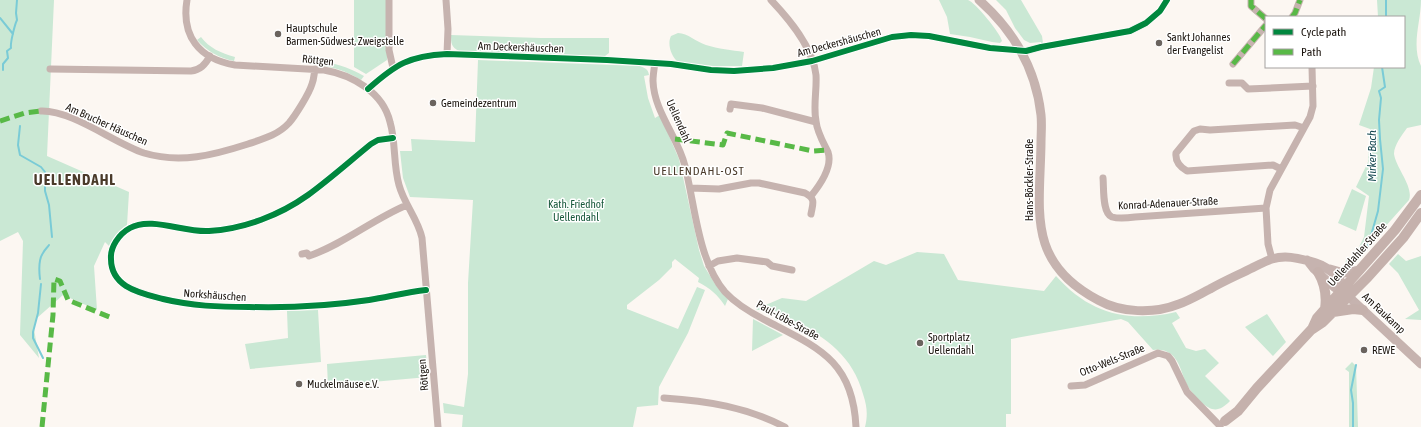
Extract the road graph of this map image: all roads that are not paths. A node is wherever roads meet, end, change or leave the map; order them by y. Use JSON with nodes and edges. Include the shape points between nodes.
{"nodes":[{"id":1,"x":188,"y":0,"type":"edge"},
{"id":2,"x":388,"y":0,"type":"edge"},
{"id":3,"x":446,"y":0,"type":"edge"},
{"id":4,"x":770,"y":0,"type":"edge"},
{"id":5,"x":979,"y":0,"type":"edge"},
{"id":6,"x":1167,"y":0,"type":"edge"},
{"id":7,"x":1251,"y":0,"type":"edge"},
{"id":8,"x":1300,"y":0,"type":"edge"},
{"id":9,"x":1294,"y":16,"type":"edge"},
{"id":10,"x":1265,"y":18,"type":"edge"},
{"id":11,"x":1265,"y":26,"type":"edge"},
{"id":12,"x":1021,"y":50,"type":"junction"},
{"id":13,"x":447,"y":54,"type":"junction"},
{"id":14,"x":210,"y":56,"type":"junction"},
{"id":15,"x":812,"y":61,"type":"junction"},
{"id":16,"x":655,"y":63,"type":"junction"},
{"id":17,"x":1233,"y":64,"type":"dead end"},
{"id":18,"x":393,"y":68,"type":"junction"},
{"id":19,"x":1312,"y":68,"type":"edge"},
{"id":20,"x":50,"y":69,"type":"dead end"},
{"id":21,"x":315,"y":69,"type":"junction"},
{"id":22,"x":1229,"y":83,"type":"dead end"},
{"id":23,"x":1313,"y":86,"type":"junction"},
{"id":24,"x":368,"y":89,"type":"junction"},
{"id":25,"x":730,"y":109,"type":"dead end"},
{"id":26,"x":40,"y":111,"type":"dead end"},
{"id":27,"x":816,"y":122,"type":"junction"},
{"id":28,"x":1304,"y":128,"type":"junction"},
{"id":29,"x":393,"y":138,"type":"junction"},
{"id":30,"x":1282,"y":169,"type":"junction"},
{"id":31,"x":1103,"y":178,"type":"dead end"},
{"id":32,"x":690,"y":188,"type":"junction"},
{"id":33,"x":1421,"y":194,"type":"edge"},
{"id":34,"x":811,"y":196,"type":"junction"},
{"id":35,"x":407,"y":205,"type":"junction"},
{"id":36,"x":1266,"y":208,"type":"junction"},
{"id":37,"x":811,"y":214,"type":"dead end"},
{"id":38,"x":1421,"y":214,"type":"edge"},
{"id":39,"x":302,"y":254,"type":"dead end"},
{"id":40,"x":1272,"y":259,"type":"junction"},
{"id":41,"x":710,"y":266,"type":"junction"},
{"id":42,"x":792,"y":270,"type":"dead end"},
{"id":43,"x":1323,"y":270,"type":"junction"},
{"id":44,"x":1360,"y":270,"type":"junction"},
{"id":45,"x":426,"y":290,"type":"junction"},
{"id":46,"x":1345,"y":292,"type":"junction"},
{"id":47,"x":733,"y":300,"type":"joint"},
{"id":48,"x":1363,"y":310,"type":"junction"},
{"id":49,"x":1329,"y":311,"type":"junction"},
{"id":50,"x":1421,"y":364,"type":"edge"},
{"id":51,"x":1071,"y":386,"type":"dead end"},
{"id":52,"x":664,"y":398,"type":"dead end"},
{"id":53,"x":1222,"y":425,"type":"edge"},
{"id":54,"x":438,"y":427,"type":"edge"},
{"id":55,"x":785,"y":427,"type":"edge"},
{"id":56,"x":856,"y":427,"type":"edge"}],
"edges":[{"from":1,"to":14,"type":"street","name":"Röttgen","via":[[187,28],[192,39]]},
{"from":2,"to":18,"type":"street","via":[[389,50]]},
{"from":3,"to":13,"type":"street"},
{"from":4,"to":15,"type":"street","via":[[793,24]]},
{"from":5,"to":12,"type":"street","name":"Hans-Böckler-Straße","via":[[1006,27]]},
{"from":6,"to":12,"type":"street","name":"Am Deckershäuschen","via":[[1160,11],[1146,23],[1126,32]]},
{"from":7,"to":10,"type":"street","via":[[1251,6]]},
{"from":8,"to":9,"type":"street"},
{"from":11,"to":17,"type":"street"},
{"from":12,"to":15,"type":"street","name":"Am Deckershäuschen","via":[[990,48],[911,35],[892,37]]},
{"from":12,"to":40,"type":"street","name":"Hans-Böckler-Straße","via":[[1032,72],[1041,116],[1039,212],[1043,238],[1056,266],[1076,288],[1110,306],[1131,310],[1156,309],[1179,304]]},
{"from":13,"to":16,"type":"street","name":"Am Deckershäuschen"},
{"from":13,"to":18,"type":"street","name":"Am Deckershäuschen","via":[[421,56]]},
{"from":14,"to":20,"type":"street","via":[[202,67],[191,71]]},
{"from":14,"to":21,"type":"street","name":"Röttgen","via":[[235,65]]},
{"from":15,"to":16,"type":"street","name":"Am Deckershäuschen","via":[[734,71]]},
{"from":15,"to":27,"type":"street","via":[[816,74]]},
{"from":16,"to":32,"type":"street","name":"Uellendahl","via":[[655,93],[681,154]]},
{"from":18,"to":24,"type":"street","name":"Am Deckershäuschen"},
{"from":19,"to":23,"type":"street"},
{"from":21,"to":24,"type":"street","name":"Röttgen","via":[[333,71]]},
{"from":21,"to":26,"type":"street","name":"Am Brucher Häuschen","via":[[312,85],[296,113],[277,133],[265,139],[194,158],[164,158],[143,153],[69,117],[50,111]]},
{"from":22,"to":23,"type":"street","via":[[1242,82],[1248,89]]},
{"from":23,"to":28,"type":"street","via":[[1313,106]]},
{"from":24,"to":29,"type":"street","name":"Röttgen","via":[[387,112]]},
{"from":25,"to":27,"type":"street","via":[[731,104],[762,108]]},
{"from":27,"to":34,"type":"street","via":[[829,160],[819,186]]},
{"from":28,"to":30,"type":"street"},
{"from":28,"to":30,"type":"street","via":[[1295,125],[1200,129],[1194,131],[1176,153],[1176,161],[1187,171],[1273,165]]},
{"from":29,"to":35,"type":"street","name":"Röttgen","via":[[396,170]]},
{"from":29,"to":45,"type":"street","name":"Norkshäuschen","via":[[378,140],[371,144],[308,195],[268,217],[245,225],[208,232],[156,224],[131,227],[117,239],[113,247],[113,271],[125,286],[134,290],[177,302],[209,307],[288,308],[369,300]]},
{"from":30,"to":36,"type":"street","via":[[1270,190]]},
{"from":31,"to":36,"type":"street","name":"Konrad-Adenauer-Straße","via":[[1106,211],[1115,217]]},
{"from":32,"to":34,"type":"street","via":[[719,189],[759,183]]},
{"from":32,"to":41,"type":"street","name":"Uellendahl","via":[[704,255]]},
{"from":33,"to":44,"type":"main road","name":"Uellendahler Straße","via":[[1398,226]]},
{"from":34,"to":37,"type":"street","via":[[814,202]]},
{"from":35,"to":39,"type":"street","via":[[360,229],[325,251],[309,256],[307,253]]},
{"from":35,"to":45,"type":"street","name":"Röttgen","via":[[421,234]]},
{"from":36,"to":40,"type":"street","via":[[1268,244]]},
{"from":38,"to":46,"type":"main road","name":"Uellendahler Straße","via":[[1368,277]]},
{"from":40,"to":43,"type":"street","name":"Hans-Böckler-Straße","via":[[1292,257],[1307,260]]},
{"from":41,"to":42,"type":"street","via":[[718,261],[737,258],[767,262],[772,266]]},
{"from":41,"to":47,"type":"street","name":"Uellendahl","via":[[717,281]]},
{"from":43,"to":44,"type":"street","via":[[1344,273]]},
{"from":43,"to":46,"type":"street","name":"Hans-Böckler-Straße"},
{"from":43,"to":49,"type":"main road"},
{"from":44,"to":46,"type":"main road","name":"Uellendahler Straße"},
{"from":45,"to":54,"type":"street","name":"Röttgen"},
{"from":46,"to":48,"type":"street","name":"Am Raukamp"},
{"from":46,"to":49,"type":"main road","name":"Uellendahler Straße"},
{"from":47,"to":56,"type":"street","name":"Paul-Löbe-Straße","via":[[748,311],[806,341],[830,359],[840,370],[851,394]]},
{"from":48,"to":49,"type":"main road"},
{"from":48,"to":50,"type":"street","name":"Am Raukamp"},
{"from":49,"to":53,"type":"main road","name":"Uellendahler Straße","via":[[1323,322],[1234,408]]},
{"from":51,"to":53,"type":"street","name":"Otto-Wels-Straße","via":[[1085,385],[1158,353],[1168,356],[1188,392]]},
{"from":52,"to":55,"type":"street","via":[[739,408]]}]}
